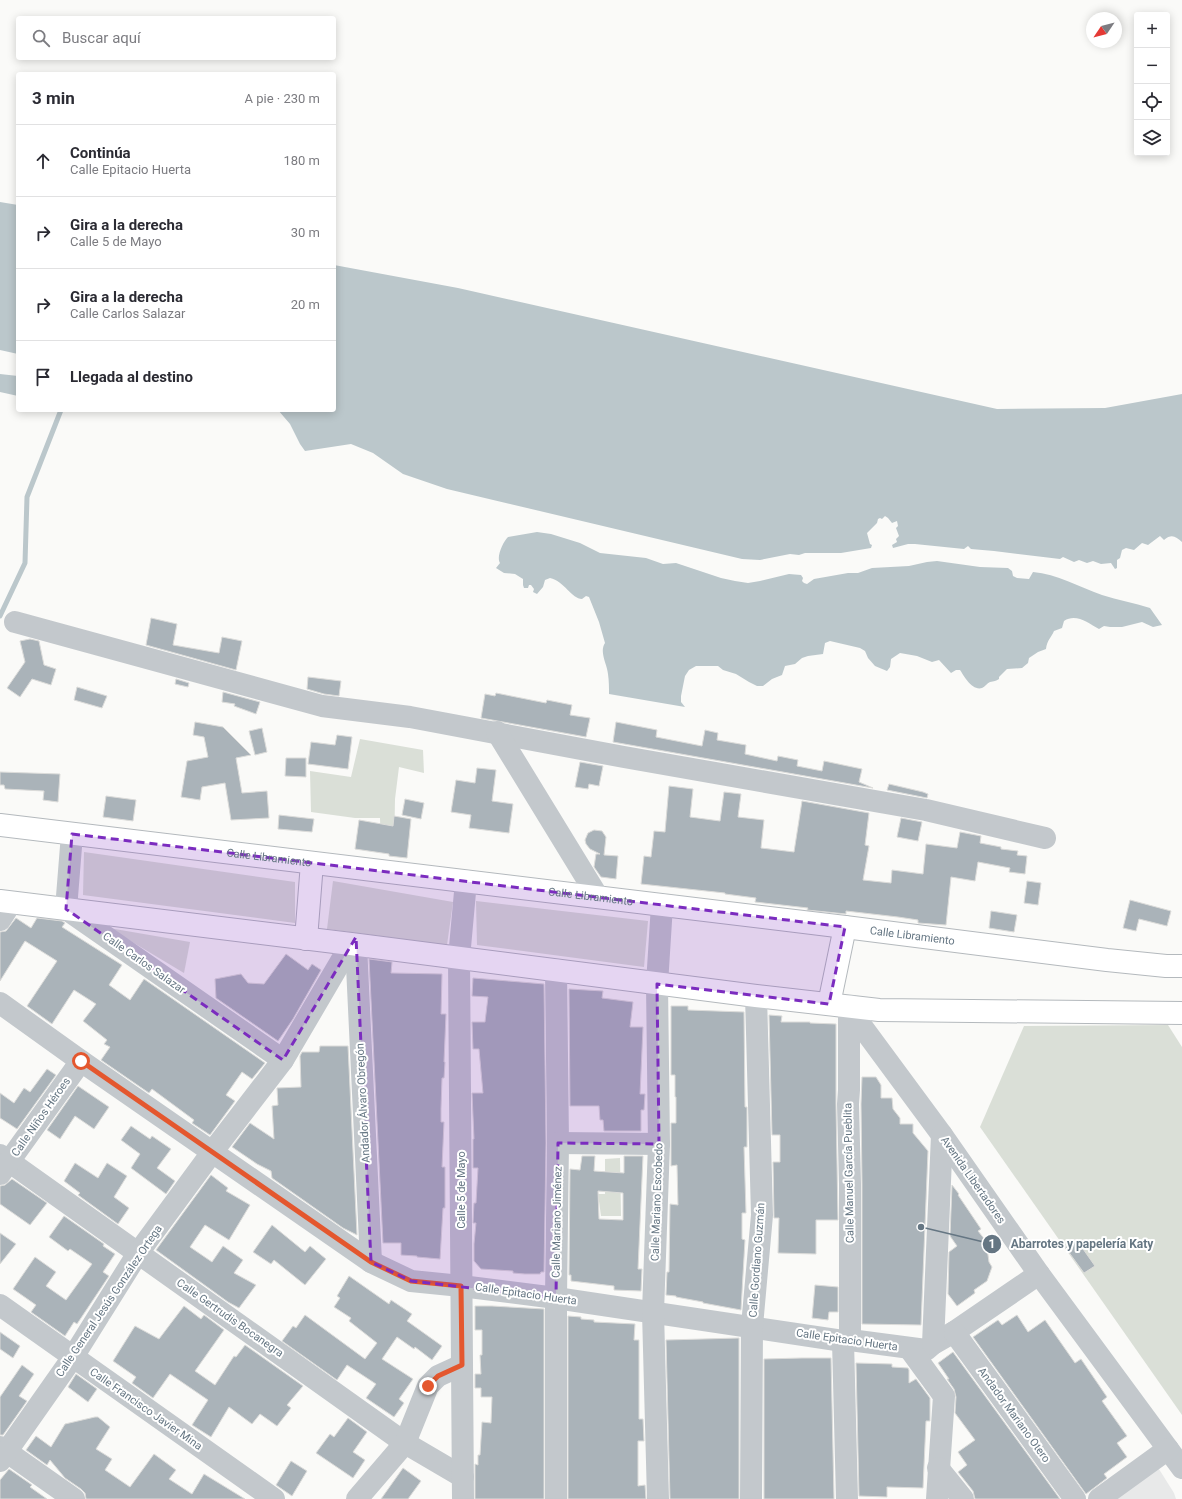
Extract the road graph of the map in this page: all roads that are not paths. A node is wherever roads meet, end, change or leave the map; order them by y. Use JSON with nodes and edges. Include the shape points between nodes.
{"nodes":[{"id":1,"x":15,"y":622,"type":"dead end"},
{"id":2,"x":497,"y":732,"type":"junction"},
{"id":3,"x":0,"y":825,"type":"edge"},
{"id":4,"x":72,"y":834,"type":"junction"},
{"id":5,"x":1045,"y":838,"type":"dead end"},
{"id":6,"x":312,"y":863,"type":"junction"},
{"id":7,"x":466,"y":881,"type":"junction"},
{"id":8,"x":598,"y":897,"type":"junction"},
{"id":9,"x":662,"y":905,"type":"junction"},
{"id":10,"x":4,"y":908,"type":"edge"},
{"id":11,"x":66,"y":910,"type":"junction"},
{"id":12,"x":845,"y":927,"type":"junction"},
{"id":13,"x":306,"y":939,"type":"junction"},
{"id":14,"x":354,"y":944,"type":"junction"},
{"id":15,"x":459,"y":958,"type":"junction"},
{"id":16,"x":1182,"y":966,"type":"edge"},
{"id":17,"x":556,"y":970,"type":"junction"},
{"id":18,"x":657,"y":984,"type":"junction"},
{"id":19,"x":756,"y":996,"type":"junction"},
{"id":20,"x":0,"y":1003,"type":"edge"},
{"id":21,"x":843,"y":1006,"type":"junction"},
{"id":22,"x":1182,"y":1013,"type":"edge"},
{"id":23,"x":283,"y":1060,"type":"junction"},
{"id":24,"x":81,"y":1061,"type":"junction"},
{"id":25,"x":942,"y":1135,"type":"junction"},
{"id":26,"x":558,"y":1143,"type":"junction"},
{"id":27,"x":659,"y":1144,"type":"junction"},
{"id":28,"x":213,"y":1151,"type":"junction"},
{"id":29,"x":3,"y":1163,"type":"edge"},
{"id":30,"x":138,"y":1253,"type":"junction"},
{"id":31,"x":371,"y":1262,"type":"junction"},
{"id":32,"x":1039,"y":1274,"type":"junction"},
{"id":33,"x":461,"y":1286,"type":"junction"},
{"id":34,"x":556,"y":1298,"type":"junction"},
{"id":35,"x":0,"y":1304,"type":"edge"},
{"id":36,"x":653,"y":1312,"type":"junction"},
{"id":37,"x":752,"y":1326,"type":"junction"},
{"id":38,"x":954,"y":1332,"type":"junction"},
{"id":39,"x":847,"y":1341,"type":"junction"},
{"id":40,"x":933,"y":1344,"type":"junction"},
{"id":41,"x":909,"y":1348,"type":"junction"},
{"id":42,"x":73,"y":1357,"type":"junction"},
{"id":43,"x":462,"y":1365,"type":"junction"},
{"id":44,"x":405,"y":1443,"type":"junction"},
{"id":45,"x":1168,"y":1449,"type":"junction"},
{"id":46,"x":2,"y":1453,"type":"edge"},
{"id":47,"x":938,"y":1468,"type":"junction"},
{"id":48,"x":1182,"y":1468,"type":"edge"},
{"id":49,"x":463,"y":1477,"type":"junction"},
{"id":50,"x":74,"y":1499,"type":"edge"},
{"id":51,"x":274,"y":1499,"type":"edge"},
{"id":52,"x":357,"y":1499,"type":"edge"},
{"id":53,"x":463,"y":1499,"type":"edge"},
{"id":54,"x":556,"y":1499,"type":"edge"},
{"id":55,"x":658,"y":1499,"type":"edge"},
{"id":56,"x":751,"y":1499,"type":"edge"},
{"id":57,"x":847,"y":1499,"type":"edge"},
{"id":58,"x":936,"y":1499,"type":"edge"},
{"id":59,"x":962,"y":1499,"type":"edge"},
{"id":60,"x":1075,"y":1499,"type":"edge"},
{"id":61,"x":1099,"y":1499,"type":"edge"}],
"edges":[{"from":1,"to":2,"type":"street","via":[[322,706],[410,717]]},
{"from":2,"to":5,"type":"street","via":[[639,760],[926,810]]},
{"from":2,"to":8,"type":"street"},
{"from":3,"to":4,"type":"highway","name":"Calle Libramiento"},
{"from":4,"to":6,"type":"highway","name":"Calle Libramiento"},
{"from":4,"to":11,"type":"street"},
{"from":6,"to":7,"type":"highway","name":"Calle Libramiento"},
{"from":6,"to":13,"type":"highway"},
{"from":7,"to":8,"type":"highway","name":"Calle Libramiento"},
{"from":7,"to":15,"type":"street","name":"Calle 5 de Mayo"},
{"from":8,"to":9,"type":"highway","name":"Calle Libramiento"},
{"from":9,"to":12,"type":"highway","name":"Calle Libramiento"},
{"from":9,"to":18,"type":"street","name":"Calle Mariano Escobedo"},
{"from":10,"to":11,"type":"highway"},
{"from":11,"to":13,"type":"highway"},
{"from":11,"to":23,"type":"street","name":"Calle Carlos Salazar"},
{"from":12,"to":16,"type":"highway","name":"Calle Libramiento","via":[[1107,960]]},
{"from":12,"to":21,"type":"highway"},
{"from":13,"to":14,"type":"highway"},
{"from":14,"to":15,"type":"highway"},
{"from":14,"to":23,"type":"street","name":"Calle General Jesús González Ortega"},
{"from":14,"to":31,"type":"street","name":"Andador Álvaro Obregón"},
{"from":15,"to":17,"type":"highway"},
{"from":15,"to":33,"type":"street","name":"Calle 5 de Mayo"},
{"from":17,"to":18,"type":"highway"},
{"from":17,"to":26,"type":"street","name":"Calle Mariano Jiménez"},
{"from":18,"to":19,"type":"highway"},
{"from":18,"to":27,"type":"street","name":"Calle Mariano Escobedo"},
{"from":19,"to":21,"type":"highway"},
{"from":19,"to":37,"type":"street","name":"Calle Gordiano Guzmán","via":[[762,1215]]},
{"from":20,"to":24,"type":"street","name":"Calle Epitacio Huerta"},
{"from":21,"to":22,"type":"highway","via":[[879,1010]]},
{"from":21,"to":25,"type":"street","name":"Avenida Libertadores"},
{"from":21,"to":39,"type":"street","name":"Calle Manuel García Pueblita","via":[[849,1090]]},
{"from":23,"to":28,"type":"street","name":"Calle General Jesús González Ortega"},
{"from":24,"to":28,"type":"street","name":"Calle Epitacio Huerta"},
{"from":24,"to":29,"type":"street","name":"Calle Niños Héroes"},
{"from":25,"to":32,"type":"street","name":"Avenida Libertadores"},
{"from":25,"to":40,"type":"street"},
{"from":26,"to":27,"type":"street"},
{"from":26,"to":34,"type":"street","name":"Calle Mariano Jiménez"},
{"from":27,"to":36,"type":"street","name":"Calle Mariano Escobedo"},
{"from":28,"to":30,"type":"street","name":"Calle General Jesús González Ortega"},
{"from":28,"to":31,"type":"street","name":"Calle Epitacio Huerta"},
{"from":29,"to":30,"type":"street","name":"Calle Gertrudis Bocanegra"},
{"from":30,"to":42,"type":"street","name":"Calle General Jesús González Ortega"},
{"from":30,"to":44,"type":"street","name":"Calle Gertrudis Bocanegra"},
{"from":31,"to":33,"type":"street","name":"Calle Epitacio Huerta","via":[[411,1281]]},
{"from":32,"to":38,"type":"street","name":"Calle Epitacio Huerta"},
{"from":32,"to":45,"type":"street","name":"Avenida Libertadores"},
{"from":33,"to":34,"type":"street","name":"Calle Epitacio Huerta"},
{"from":33,"to":43,"type":"street","name":"Calle 5 de Mayo"},
{"from":34,"to":36,"type":"street","name":"Calle Epitacio Huerta"},
{"from":34,"to":54,"type":"street","name":"Calle Mariano Jiménez"},
{"from":35,"to":42,"type":"street","name":"Calle Francisco Javier Mina"},
{"from":36,"to":37,"type":"street","name":"Calle Epitacio Huerta"},
{"from":36,"to":55,"type":"street","name":"Calle Mariano Escobedo"},
{"from":37,"to":39,"type":"street","name":"Calle Epitacio Huerta"},
{"from":37,"to":56,"type":"street","name":"Calle Gordiano Guzmán"},
{"from":38,"to":40,"type":"street","name":"Calle Epitacio Huerta"},
{"from":38,"to":60,"type":"street","name":"Andador Mariano Otero"},
{"from":39,"to":41,"type":"street","name":"Calle Epitacio Huerta"},
{"from":39,"to":57,"type":"street","name":"Calle Manuel García Pueblita"},
{"from":40,"to":41,"type":"street","name":"Calle Epitacio Huerta","via":[[926,1350]]},
{"from":41,"to":47,"type":"street","via":[[944,1396]]},
{"from":42,"to":46,"type":"street","name":"Calle General Jesús González Ortega"},
{"from":42,"to":51,"type":"street","name":"Calle Francisco Javier Mina"},
{"from":43,"to":44,"type":"street","via":[[438,1376],[428,1386]]},
{"from":43,"to":49,"type":"street","name":"Calle 5 de Mayo"},
{"from":44,"to":49,"type":"street","name":"Calle Gertrudis Bocanegra"},
{"from":44,"to":52,"type":"street"},
{"from":45,"to":48,"type":"street","name":"Avenida Libertadores"},
{"from":45,"to":61,"type":"street"},
{"from":46,"to":50,"type":"street"},
{"from":47,"to":58,"type":"street"},
{"from":47,"to":59,"type":"street"},
{"from":49,"to":53,"type":"street","name":"Calle 5 de Mayo"}]}
